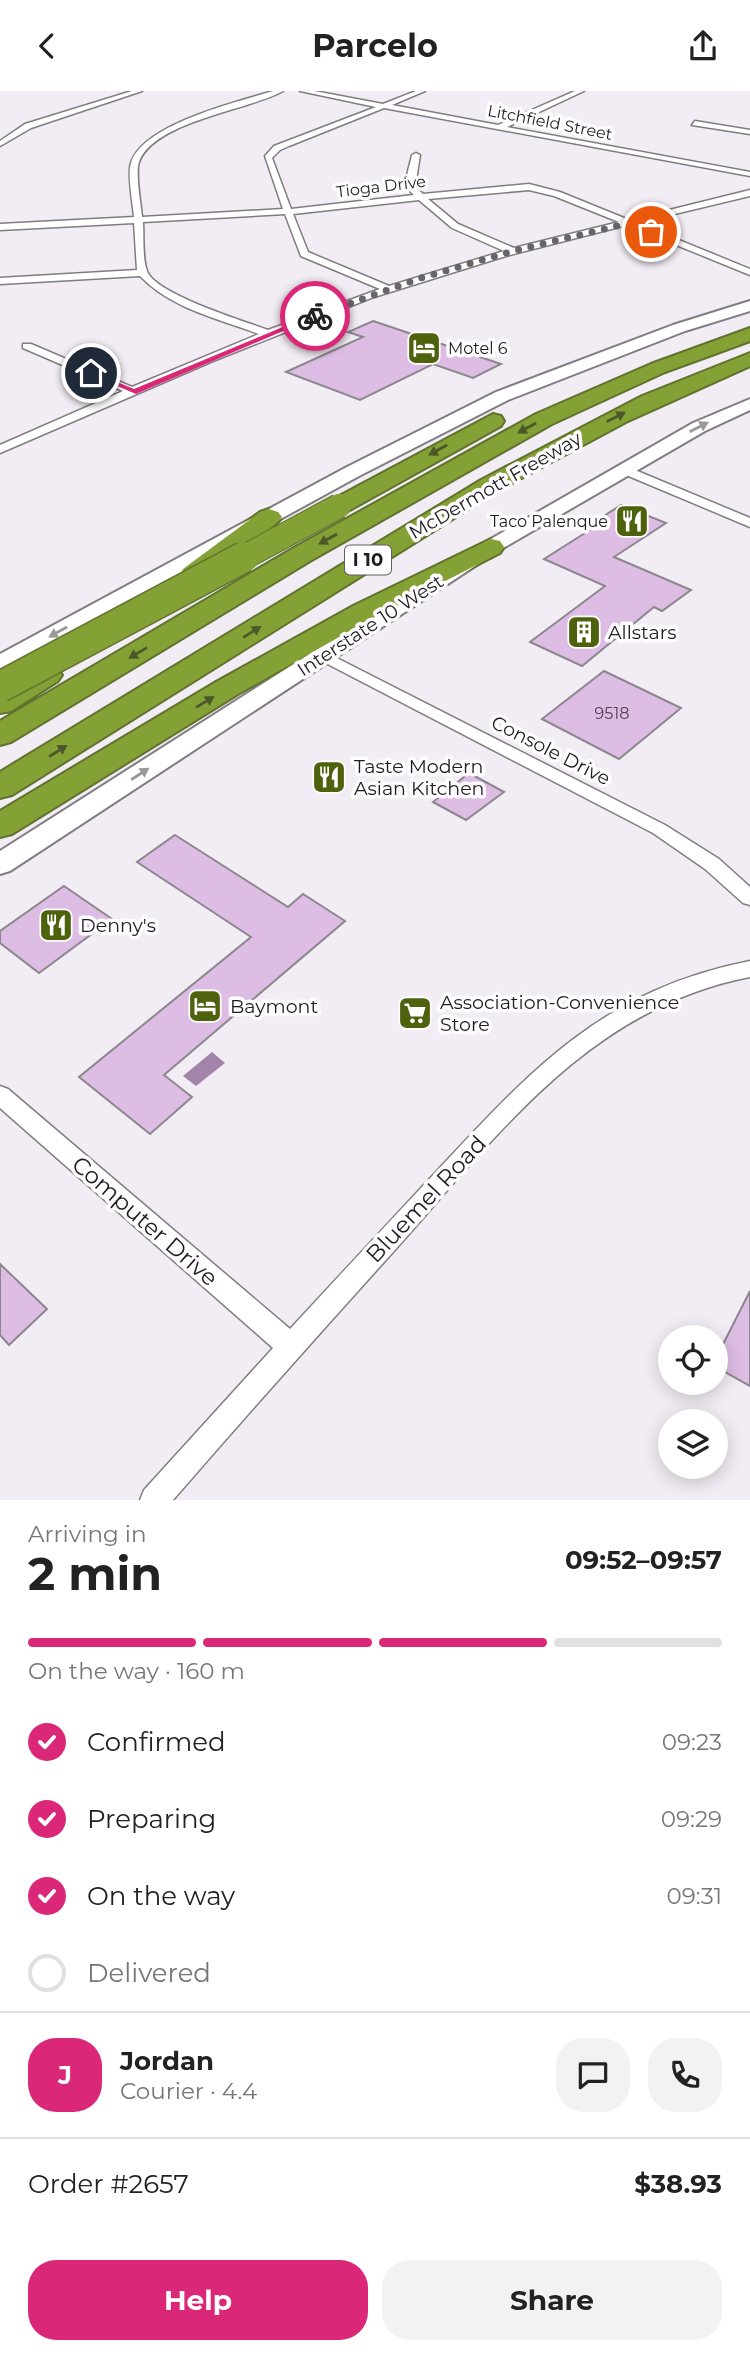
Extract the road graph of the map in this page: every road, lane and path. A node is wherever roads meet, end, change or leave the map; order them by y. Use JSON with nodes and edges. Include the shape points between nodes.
{"nodes":[{"id":1,"x":139,"y":91,"type":"edge"},
{"id":2,"x":280,"y":91,"type":"edge"},
{"id":3,"x":303,"y":91,"type":"edge"},
{"id":4,"x":422,"y":91,"type":"edge"},
{"id":5,"x":581,"y":91,"type":"edge"},
{"id":6,"x":384,"y":106,"type":"junction"},
{"id":7,"x":695,"y":123,"type":"dead end"},
{"id":8,"x":500,"y":127,"type":"junction"},
{"id":9,"x":750,"y":132,"type":"edge"},
{"id":10,"x":0,"y":143,"type":"edge"},
{"id":11,"x":416,"y":155,"type":"dead end"},
{"id":12,"x":750,"y":174,"type":"edge"},
{"id":13,"x":750,"y":193,"type":"edge"},
{"id":14,"x":421,"y":197,"type":"junction"},
{"id":15,"x":286,"y":212,"type":"junction"},
{"id":16,"x":139,"y":219,"type":"junction"},
{"id":17,"x":629,"y":223,"type":"junction"},
{"id":18,"x":0,"y":227,"type":"edge"},
{"id":19,"x":513,"y":251,"type":"junction"},
{"id":20,"x":750,"y":272,"type":"edge"},
{"id":21,"x":142,"y":273,"type":"junction"},
{"id":22,"x":0,"y":281,"type":"edge"},
{"id":23,"x":389,"y":289,"type":"junction"},
{"id":24,"x":750,"y":296,"type":"edge"},
{"id":25,"x":750,"y":306,"type":"edge"},
{"id":26,"x":750,"y":323,"type":"edge"},
{"id":27,"x":269,"y":334,"type":"junction"},
{"id":28,"x":750,"y":334,"type":"edge"},
{"id":29,"x":27,"y":345,"type":"dead end"},
{"id":30,"x":750,"y":359,"type":"edge"},
{"id":31,"x":526,"y":385,"type":"junction"},
{"id":32,"x":134,"y":392,"type":"junction"},
{"id":33,"x":750,"y":404,"type":"edge"},
{"id":34,"x":0,"y":449,"type":"edge"},
{"id":35,"x":623,"y":469,"type":"junction"},
{"id":36,"x":268,"y":517,"type":"junction"},
{"id":37,"x":750,"y":523,"type":"edge"},
{"id":38,"x":491,"y":547,"type":"junction"},
{"id":39,"x":323,"y":656,"type":"junction"},
{"id":40,"x":0,"y":663,"type":"edge"},
{"id":41,"x":0,"y":687,"type":"edge"},
{"id":42,"x":0,"y":705,"type":"edge"},
{"id":43,"x":0,"y":735,"type":"edge"},
{"id":44,"x":0,"y":787,"type":"edge"},
{"id":45,"x":0,"y":826,"type":"edge"},
{"id":46,"x":0,"y":864,"type":"edge"},
{"id":47,"x":750,"y":898,"type":"edge"},
{"id":48,"x":750,"y":969,"type":"edge"},
{"id":49,"x":0,"y":1095,"type":"edge"},
{"id":50,"x":290,"y":1346,"type":"junction"},
{"id":51,"x":154,"y":1500,"type":"edge"}],
"edges":[{"from":1,"to":10,"type":"street","via":[[28,126]]},
{"from":2,"to":16,"type":"street","via":[[177,127],[146,144],[134,164]]},
{"from":3,"to":6,"type":"street","name":"Litchfield Street"},
{"from":4,"to":6,"type":"street"},
{"from":5,"to":8,"type":"street"},
{"from":6,"to":8,"type":"street","name":"Litchfield Street"},
{"from":6,"to":15,"type":"street","via":[[271,153],[268,161]]},
{"from":7,"to":9,"type":"street"},
{"from":8,"to":12,"type":"street","name":"Litchfield Street"},
{"from":11,"to":14,"type":"street","via":[[410,185]]},
{"from":13,"to":17,"type":"street"},
{"from":14,"to":15,"type":"street","name":"Tioga Drive"},
{"from":14,"to":17,"type":"street","name":"Tioga Drive","via":[[535,188]]},
{"from":14,"to":19,"type":"street","via":[[455,226]]},
{"from":15,"to":16,"type":"street","name":"Tioga Drive"},
{"from":15,"to":23,"type":"street","via":[[304,254]]},
{"from":16,"to":18,"type":"street","name":"Tioga Drive"},
{"from":16,"to":21,"type":"street"},
{"from":17,"to":19,"type":"street"},
{"from":17,"to":20,"type":"street","name":"Tioga Drive"},
{"from":19,"to":23,"type":"street"},
{"from":21,"to":22,"type":"street"},
{"from":21,"to":27,"type":"street","via":[[160,290]]},
{"from":23,"to":27,"type":"street"},
{"from":24,"to":31,"type":"main road","via":[[646,332]]},
{"from":25,"to":31,"type":"main road"},
{"from":26,"to":41,"type":"highway","one_way":true,"bridge":true,"via":[[633,359],[516,410]]},
{"from":27,"to":32,"type":"street"},
{"from":28,"to":43,"type":"highway","name":"McDermott Freeway","number":"I 10","one_way":true,"via":[[658,368],[544,419],[301,555]]},
{"from":29,"to":32,"type":"street"},
{"from":44,"to":30,"type":"highway","name":"McDermott Freeway","number":"I 10","one_way":true,"via":[[490,485],[658,395]]},
{"from":31,"to":36,"type":"main road"},
{"from":32,"to":34,"type":"street"},
{"from":35,"to":33,"type":"main road","name":"Interstate 10 West","one_way":true,"via":[[699,426]]},
{"from":35,"to":37,"type":"street"},
{"from":35,"to":38,"type":"main road","name":"Interstate 10 West"},
{"from":36,"to":40,"type":"main road","one_way":true},
{"from":36,"to":42,"type":"highway","via":[[214,560]]},
{"from":38,"to":39,"type":"main road","name":"Interstate 10 West"},
{"from":45,"to":38,"type":"highway","one_way":true,"via":[[239,682]]},
{"from":46,"to":39,"type":"main road","name":"Interstate 10 West","one_way":true},
{"from":39,"to":47,"type":"street","name":"Console Drive","via":[[659,829],[712,864]]},
{"from":48,"to":50,"type":"street","name":"Bluemel Road","via":[[708,978],[674,992],[589,1037],[514,1104]]},
{"from":49,"to":50,"type":"street","name":"Computer Drive"},
{"from":50,"to":51,"type":"street","name":"Bluemel Road"}]}
